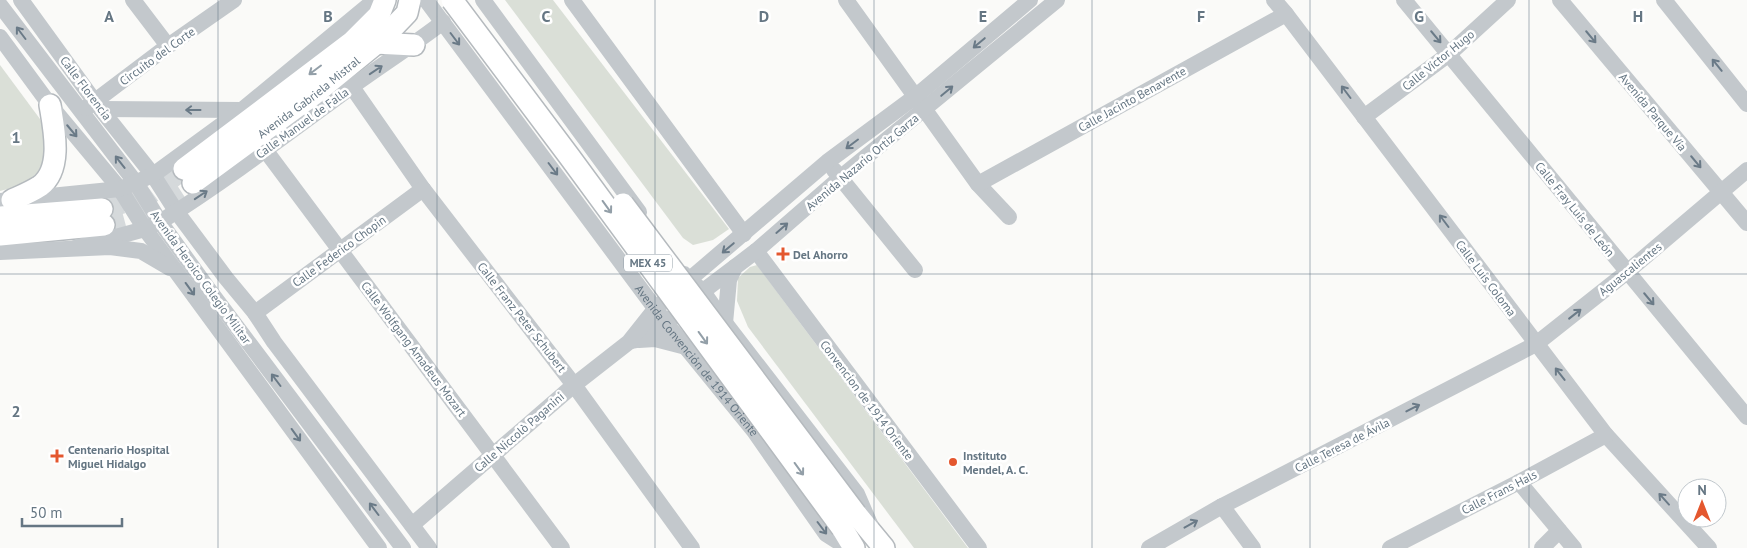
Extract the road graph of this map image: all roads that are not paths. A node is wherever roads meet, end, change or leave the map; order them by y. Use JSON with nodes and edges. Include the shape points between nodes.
{"nodes":[{"id":1,"x":21,"y":0,"type":"edge"},
{"id":2,"x":133,"y":0,"type":"edge"},
{"id":3,"x":375,"y":0,"type":"edge"},
{"id":4,"x":385,"y":0,"type":"edge"},
{"id":5,"x":410,"y":0,"type":"edge"},
{"id":6,"x":426,"y":0,"type":"edge"},
{"id":7,"x":452,"y":0,"type":"edge"},
{"id":8,"x":470,"y":0,"type":"edge"},
{"id":9,"x":483,"y":0,"type":"edge"},
{"id":10,"x":572,"y":0,"type":"edge"},
{"id":11,"x":846,"y":0,"type":"edge"},
{"id":12,"x":1030,"y":0,"type":"edge"},
{"id":13,"x":1057,"y":0,"type":"edge"},
{"id":14,"x":1274,"y":0,"type":"edge"},
{"id":15,"x":1404,"y":0,"type":"edge"},
{"id":16,"x":1508,"y":0,"type":"edge"},
{"id":17,"x":1560,"y":0,"type":"edge"},
{"id":18,"x":1664,"y":0,"type":"edge"},
{"id":19,"x":231,"y":1,"type":"edge"},
{"id":20,"x":0,"y":5,"type":"edge"},
{"id":21,"x":1286,"y":14,"type":"junction"},
{"id":22,"x":443,"y":22,"type":"junction"},
{"id":23,"x":0,"y":37,"type":"edge"},
{"id":24,"x":375,"y":43,"type":"junction"},
{"id":25,"x":414,"y":45,"type":"junction"},
{"id":26,"x":168,"y":46,"type":"junction"},
{"id":27,"x":1449,"y":54,"type":"junction"},
{"id":28,"x":352,"y":87,"type":"junction"},
{"id":29,"x":921,"y":102,"type":"junction"},
{"id":30,"x":50,"y":104,"type":"junction"},
{"id":31,"x":1747,"y":104,"type":"edge"},
{"id":32,"x":98,"y":106,"type":"junction"},
{"id":33,"x":242,"y":110,"type":"junction"},
{"id":34,"x":80,"y":112,"type":"junction"},
{"id":35,"x":1364,"y":116,"type":"junction"},
{"id":36,"x":266,"y":151,"type":"junction"},
{"id":37,"x":827,"y":162,"type":"junction"},
{"id":38,"x":1747,"y":170,"type":"edge"},
{"id":39,"x":153,"y":175,"type":"junction"},
{"id":40,"x":840,"y":178,"type":"junction"},
{"id":41,"x":136,"y":183,"type":"junction"},
{"id":42,"x":978,"y":184,"type":"junction"},
{"id":43,"x":120,"y":189,"type":"junction"},
{"id":44,"x":423,"y":189,"type":"junction"},
{"id":45,"x":1722,"y":193,"type":"junction"},
{"id":46,"x":4,"y":206,"type":"edge"},
{"id":47,"x":176,"y":211,"type":"junction"},
{"id":48,"x":1009,"y":217,"type":"dead end"},
{"id":49,"x":160,"y":222,"type":"junction"},
{"id":50,"x":1747,"y":224,"type":"edge"},
{"id":51,"x":145,"y":229,"type":"junction"},
{"id":52,"x":744,"y":234,"type":"junction"},
{"id":53,"x":0,"y":235,"type":"edge"},
{"id":54,"x":75,"y":248,"type":"junction"},
{"id":55,"x":341,"y":251,"type":"junction"},
{"id":56,"x":756,"y":251,"type":"junction"},
{"id":57,"x":0,"y":252,"type":"edge"},
{"id":58,"x":735,"y":266,"type":"junction"},
{"id":59,"x":915,"y":270,"type":"dead end"},
{"id":60,"x":177,"y":272,"type":"junction"},
{"id":61,"x":1627,"y":272,"type":"junction"},
{"id":62,"x":226,"y":278,"type":"junction"},
{"id":63,"x":689,"y":280,"type":"junction"},
{"id":64,"x":209,"y":290,"type":"junction"},
{"id":65,"x":702,"y":290,"type":"junction"},
{"id":66,"x":656,"y":308,"type":"junction"},
{"id":67,"x":255,"y":313,"type":"junction"},
{"id":68,"x":666,"y":323,"type":"junction"},
{"id":69,"x":725,"y":323,"type":"junction"},
{"id":70,"x":634,"y":341,"type":"junction"},
{"id":71,"x":274,"y":342,"type":"junction"},
{"id":72,"x":1536,"y":344,"type":"junction"},
{"id":73,"x":686,"y":347,"type":"junction"},
{"id":74,"x":257,"y":355,"type":"junction"},
{"id":75,"x":574,"y":385,"type":"junction"},
{"id":76,"x":1747,"y":417,"type":"edge"},
{"id":77,"x":1606,"y":434,"type":"junction"},
{"id":78,"x":493,"y":454,"type":"junction"},
{"id":79,"x":1518,"y":482,"type":"junction"},
{"id":80,"x":1222,"y":506,"type":"junction"},
{"id":81,"x":849,"y":521,"type":"junction"},
{"id":82,"x":412,"y":525,"type":"junction"},
{"id":83,"x":1559,"y":531,"type":"junction"},
{"id":84,"x":880,"y":543,"type":"edge"},
{"id":85,"x":379,"y":548,"type":"edge"},
{"id":86,"x":403,"y":548,"type":"edge"},
{"id":87,"x":429,"y":548,"type":"edge"},
{"id":88,"x":562,"y":548,"type":"edge"},
{"id":89,"x":692,"y":548,"type":"edge"},
{"id":90,"x":848,"y":548,"type":"edge"},
{"id":91,"x":854,"y":548,"type":"edge"},
{"id":92,"x":979,"y":548,"type":"edge"},
{"id":93,"x":1149,"y":548,"type":"edge"},
{"id":94,"x":1253,"y":548,"type":"edge"},
{"id":95,"x":1390,"y":548,"type":"edge"},
{"id":96,"x":1542,"y":548,"type":"edge"},
{"id":97,"x":1574,"y":548,"type":"edge"},
{"id":98,"x":1709,"y":548,"type":"edge"}],
"edges":[{"from":1,"to":32,"type":"street","name":"Calle Florencia"},
{"from":2,"to":26,"type":"street"},
{"from":3,"to":33,"type":"street"},
{"from":4,"to":24,"type":"main road","name":"Avenida Gabriela Mistral","one_way":true,"via":[[379,15],[352,42],[189,176],[313,95]]},
{"from":5,"to":24,"type":"main road","name":"Avenida Gabriela Mistral","via":[[407,13]]},
{"from":6,"to":22,"type":"street","name":"Avenida Convención de 1914 Oriente"},
{"from":7,"to":81,"type":"main road","name":"Avenida Convención de 1914 Oriente","number":"MEX 45","one_way":true,"bridge":true},
{"from":8,"to":81,"type":"main road","name":"Avenida Convención de 1914 Oriente","number":"MEX 45","bridge":true},
{"from":9,"to":63,"type":"street","name":"Avenida Convención de 1914 Oriente"},
{"from":10,"to":52,"type":"street"},
{"from":11,"to":29,"type":"street"},
{"from":12,"to":29,"type":"street","name":"Avenida Nazario Ortiz Garza","one_way":true},
{"from":29,"to":13,"type":"street","name":"Avenida Nazario Ortiz Garza","one_way":true},
{"from":14,"to":21,"type":"street","name":"Calle Luis Coloma"},
{"from":15,"to":27,"type":"street","name":"Calle Fray Luis de León","one_way":true},
{"from":16,"to":27,"type":"street","name":"Calle Víctor Hugo"},
{"from":17,"to":45,"type":"street","name":"Avenida Parque Vía","one_way":true},
{"from":31,"to":18,"type":"street","one_way":true},
{"from":19,"to":26,"type":"street","name":"Circuito del Corte"},
{"from":34,"to":20,"type":"street","name":"Avenida Heroico Colegio Militar","one_way":true},
{"from":35,"to":21,"type":"street","name":"Calle Luis Coloma","one_way":true},
{"from":21,"to":42,"type":"street","name":"Calle Jacinto Benavente"},
{"from":22,"to":25,"type":"street","name":"Calle Manuel de Falla"},
{"from":22,"to":66,"type":"street","name":"Avenida Convención de 1914 Oriente","one_way":true},
{"from":23,"to":30,"type":"street","name":"Avenida Heroico Colegio Militar"},
{"from":24,"to":25,"type":"main road"},
{"from":28,"to":25,"type":"street","name":"Calle Manuel de Falla","one_way":true},
{"from":26,"to":32,"type":"street","name":"Circuito del Corte"},
{"from":27,"to":35,"type":"street","name":"Calle Víctor Hugo"},
{"from":27,"to":61,"type":"street","name":"Calle Fray Luis de León"},
{"from":28,"to":36,"type":"street","name":"Calle Manuel de Falla"},
{"from":28,"to":44,"type":"street","name":"Calle Franz Peter Schubert"},
{"from":29,"to":37,"type":"street","name":"Avenida Nazario Ortiz Garza","one_way":true},
{"from":29,"to":40,"type":"street","name":"Avenida Nazario Ortiz Garza"},
{"from":29,"to":42,"type":"street"},
{"from":30,"to":43,"type":"street","name":"Avenida Heroico Colegio Militar","one_way":true},
{"from":30,"to":46,"type":"main road","via":[[56,144],[50,174],[40,186]]},
{"from":33,"to":32,"type":"street","one_way":true},
{"from":32,"to":34,"type":"street","name":"Circuito del Corte"},
{"from":32,"to":39,"type":"street","name":"Calle Florencia"},
{"from":33,"to":39,"type":"street"},
{"from":41,"to":34,"type":"street","name":"Avenida Heroico Colegio Militar","one_way":true},
{"from":72,"to":35,"type":"street","name":"Calle Luis Coloma","one_way":true},
{"from":47,"to":36,"type":"street","name":"Calle Manuel de Falla","one_way":true},
{"from":36,"to":55,"type":"street","name":"Calle Wolfgang Amadeus Mozart"},
{"from":37,"to":40,"type":"street"},
{"from":37,"to":52,"type":"street","name":"Avenida Nazario Ortiz Garza"},
{"from":38,"to":45,"type":"street","name":"Aguascalientes"},
{"from":39,"to":41,"type":"street"},
{"from":39,"to":47,"type":"street","name":"Calle Florencia"},
{"from":56,"to":40,"type":"street","name":"Avenida Nazario Ortiz Garza","one_way":true},
{"from":40,"to":59,"type":"street"},
{"from":41,"to":43,"type":"street"},
{"from":41,"to":49,"type":"street","name":"Avenida Heroico Colegio Militar"},
{"from":42,"to":48,"type":"street"},
{"from":43,"to":46,"type":"street"},
{"from":43,"to":51,"type":"street","name":"Avenida Heroico Colegio Militar"},
{"from":44,"to":55,"type":"street","name":"Calle Federico Chopin"},
{"from":44,"to":75,"type":"street","name":"Calle Franz Peter Schubert"},
{"from":45,"to":50,"type":"street","name":"Avenida Parque Vía"},
{"from":45,"to":61,"type":"street","name":"Aguascalientes"},
{"from":46,"to":53,"type":"main road","via":[[103,217]]},
{"from":47,"to":49,"type":"street","name":"Calle Manuel de Falla"},
{"from":47,"to":62,"type":"street","name":"Avenida Heroico Colegio Militar"},
{"from":49,"to":51,"type":"street","name":"Calle Manuel de Falla"},
{"from":49,"to":64,"type":"street","name":"Avenida Heroico Colegio Militar"},
{"from":51,"to":54,"type":"street","name":"Calle Manuel de Falla"},
{"from":51,"to":60,"type":"street","name":"Avenida Heroico Colegio Militar"},
{"from":52,"to":63,"type":"street","name":"Avenida Nazario Ortiz Garza","one_way":true},
{"from":54,"to":57,"type":"street"},
{"from":54,"to":60,"type":"street","via":[[110,247],[141,252]]},
{"from":55,"to":67,"type":"street","name":"Calle Federico Chopin"},
{"from":55,"to":78,"type":"street","name":"Calle Wolfgang Amadeus Mozart"},
{"from":56,"to":58,"type":"street","name":"Avenida Nazario Ortiz Garza"},
{"from":56,"to":92,"type":"street","name":"Convencion de 1914 Oriente"},
{"from":58,"to":65,"type":"street","name":"Avenida Nazario Ortiz Garza"},
{"from":58,"to":69,"type":"street","via":[[729,280]]},
{"from":60,"to":85,"type":"street","name":"Avenida Heroico Colegio Militar","one_way":true},
{"from":72,"to":61,"type":"street","name":"Aguascalientes","one_way":true},
{"from":61,"to":76,"type":"street","name":"Calle Fray Luis de León","one_way":true},
{"from":62,"to":64,"type":"street"},
{"from":62,"to":67,"type":"street","name":"Avenida Heroico Colegio Militar"},
{"from":63,"to":65,"type":"street","name":"Avenida Convención de 1914 Oriente"},
{"from":63,"to":66,"type":"street","name":"Avenida Nazario Ortiz Garza"},
{"from":64,"to":74,"type":"street","name":"Avenida Heroico Colegio Militar"},
{"from":65,"to":68,"type":"street","name":"Avenida Nazario Ortiz Garza"},
{"from":65,"to":69,"type":"street","name":"Avenida Convención de 1914 Oriente"},
{"from":66,"to":68,"type":"street","name":"Avenida Convención de 1914 Oriente"},
{"from":66,"to":70,"type":"street","name":"Calle Niccolò Paganini"},
{"from":67,"to":71,"type":"street","name":"Avenida Heroico Colegio Militar"},
{"from":68,"to":70,"type":"street","name":"Calle Niccolò Paganini"},
{"from":68,"to":73,"type":"street","name":"Avenida Convención de 1914 Oriente"},
{"from":69,"to":84,"type":"street","name":"Avenida Convención de 1914 Oriente","via":[[857,494]]},
{"from":70,"to":73,"type":"street","via":[[655,339]]},
{"from":70,"to":75,"type":"street","name":"Calle Niccolò Paganini"},
{"from":71,"to":74,"type":"street"},
{"from":71,"to":82,"type":"street","name":"Avenida Heroico Colegio Militar"},
{"from":77,"to":72,"type":"street","name":"Calle Luis Coloma","one_way":true},
{"from":80,"to":72,"type":"street","name":"Calle Teresa de Ávila","one_way":true},
{"from":73,"to":90,"type":"street","name":"Avenida Convención de 1914 Oriente","one_way":true,"via":[[754,431],[826,534]]},
{"from":86,"to":74,"type":"street","name":"Avenida Heroico Colegio Militar","one_way":true},
{"from":75,"to":78,"type":"street","name":"Calle Niccolò Paganini"},
{"from":75,"to":89,"type":"street","name":"Calle Franz Peter Schubert"},
{"from":77,"to":79,"type":"street","name":"Calle Frans Hals"},
{"from":98,"to":77,"type":"street","name":"Calle Luis Coloma","one_way":true},
{"from":78,"to":82,"type":"street","name":"Calle Niccolò Paganini"},
{"from":78,"to":88,"type":"street","name":"Calle Wolfgang Amadeus Mozart"},
{"from":79,"to":83,"type":"street"},
{"from":79,"to":95,"type":"street","name":"Calle Frans Hals"},
{"from":93,"to":80,"type":"street","name":"Calle Teresa de Ávila","one_way":true},
{"from":80,"to":94,"type":"street"},
{"from":81,"to":84,"type":"main road","name":"Avenida Convención de 1914 Oriente","number":"MEX 45"},
{"from":81,"to":91,"type":"main road","name":"Avenida Convención de 1914 Oriente","number":"MEX 45"},
{"from":82,"to":87,"type":"street","name":"Avenida Heroico Colegio Militar"},
{"from":83,"to":96,"type":"street"},
{"from":83,"to":97,"type":"street"}]}
